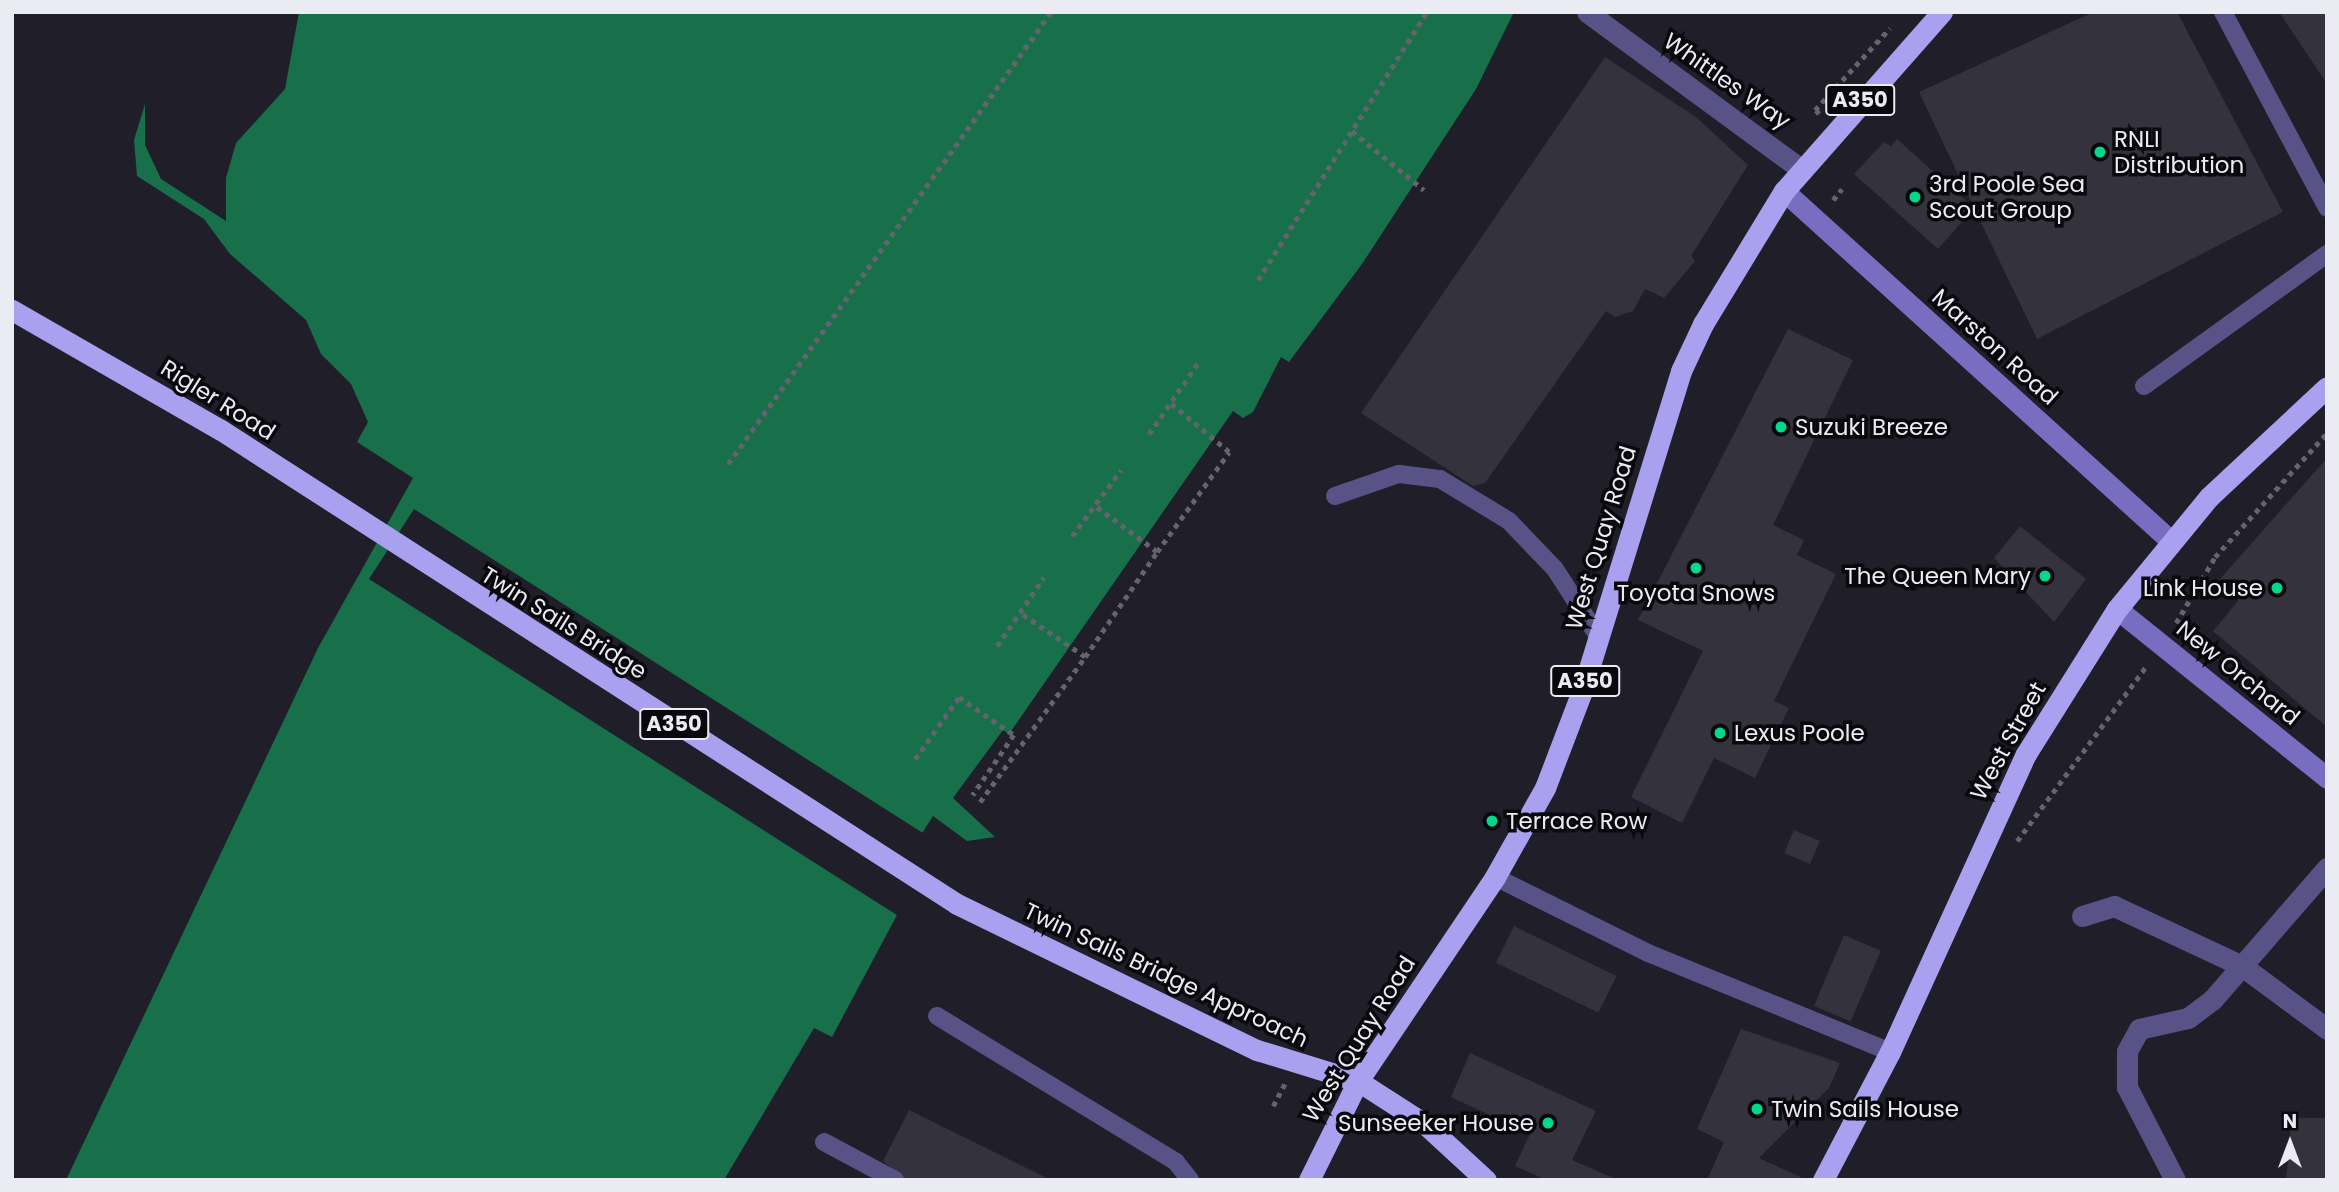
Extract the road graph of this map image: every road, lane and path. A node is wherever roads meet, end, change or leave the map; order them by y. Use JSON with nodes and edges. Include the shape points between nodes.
{"nodes":[{"id":1,"x":1052,"y":12,"type":"edge"},
{"id":2,"x":1427,"y":12,"type":"edge"},
{"id":3,"x":1587,"y":12,"type":"edge"},
{"id":4,"x":1942,"y":12,"type":"edge"},
{"id":5,"x":2223,"y":12,"type":"edge"},
{"id":6,"x":1896,"y":22,"type":"dead end"},
{"id":7,"x":1815,"y":110,"type":"dead end"},
{"id":8,"x":1352,"y":131,"type":"junction"},
{"id":9,"x":1801,"y":170,"type":"junction"},
{"id":10,"x":1424,"y":190,"type":"dead end"},
{"id":11,"x":1784,"y":191,"type":"junction"},
{"id":12,"x":2327,"y":208,"type":"edge"},
{"id":13,"x":2327,"y":254,"type":"edge"},
{"id":14,"x":1258,"y":280,"type":"dead end"},
{"id":15,"x":12,"y":310,"type":"edge"},
{"id":16,"x":1198,"y":363,"type":"dead end"},
{"id":17,"x":2144,"y":386,"type":"dead end"},
{"id":18,"x":2327,"y":387,"type":"edge"},
{"id":19,"x":1170,"y":403,"type":"junction"},
{"id":20,"x":2327,"y":433,"type":"edge"},
{"id":21,"x":1149,"y":434,"type":"dead end"},
{"id":22,"x":728,"y":464,"type":"dead end"},
{"id":23,"x":1121,"y":470,"type":"dead end"},
{"id":24,"x":1335,"y":496,"type":"dead end"},
{"id":25,"x":1095,"y":506,"type":"junction"},
{"id":26,"x":1072,"y":536,"type":"dead end"},
{"id":27,"x":2171,"y":541,"type":"junction"},
{"id":28,"x":391,"y":544,"type":"joint"},
{"id":29,"x":1157,"y":552,"type":"junction"},
{"id":30,"x":1044,"y":577,"type":"dead end"},
{"id":31,"x":2117,"y":609,"type":"junction"},
{"id":32,"x":1020,"y":613,"type":"junction"},
{"id":33,"x":1598,"y":636,"type":"junction"},
{"id":34,"x":2161,"y":645,"type":"junction"},
{"id":35,"x":998,"y":646,"type":"dead end"},
{"id":36,"x":1084,"y":657,"type":"junction"},
{"id":37,"x":915,"y":759,"type":"dead end"},
{"id":38,"x":2323,"y":769,"type":"edge"},
{"id":39,"x":973,"y":795,"type":"dead end"},
{"id":40,"x":980,"y":802,"type":"dead end"},
{"id":41,"x":2009,"y":853,"type":"dead end"},
{"id":42,"x":2327,"y":868,"type":"edge"},
{"id":43,"x":1495,"y":877,"type":"junction"},
{"id":44,"x":957,"y":904,"type":"joint"},
{"id":45,"x":2082,"y":916,"type":"dead end"},
{"id":46,"x":2242,"y":966,"type":"junction"},
{"id":47,"x":937,"y":1016,"type":"dead end"},
{"id":48,"x":2327,"y":1029,"type":"edge"},
{"id":49,"x":1890,"y":1052,"type":"junction"},
{"id":50,"x":1357,"y":1081,"type":"junction"},
{"id":51,"x":824,"y":1142,"type":"dead end"},
{"id":52,"x":895,"y":1180,"type":"edge"},
{"id":53,"x":1190,"y":1180,"type":"edge"},
{"id":54,"x":1309,"y":1180,"type":"edge"},
{"id":55,"x":1486,"y":1180,"type":"edge"},
{"id":56,"x":1823,"y":1180,"type":"edge"},
{"id":57,"x":2175,"y":1180,"type":"edge"}],
"edges":[{"from":1,"to":22,"type":"path"},
{"from":2,"to":8,"type":"path"},
{"from":3,"to":9,"type":"street","name":"Whittles Way"},
{"from":4,"to":9,"type":"highway","name":"West Quay Road","number":"A350"},
{"from":5,"to":12,"type":"lane"},
{"from":6,"to":7,"type":"path"},
{"from":8,"to":10,"type":"path"},
{"from":8,"to":14,"type":"path"},
{"from":9,"to":11,"type":"highway","name":"West Quay Road","number":"A350"},
{"from":11,"to":27,"type":"street","name":"Marston Road"},
{"from":11,"to":33,"type":"highway","name":"West Quay Road","number":"A350","via":[[1732,272],[1682,371]]},
{"from":13,"to":17,"type":"lane"},
{"from":15,"to":28,"type":"highway","name":"Rigler Road","number":"A350","via":[[221,430]]},
{"from":16,"to":19,"type":"path"},
{"from":18,"to":27,"type":"highway","name":"West Street"},
{"from":19,"to":21,"type":"path"},
{"from":19,"to":29,"type":"path","via":[[1229,452]]},
{"from":20,"to":34,"type":"path","via":[[2215,557],[2209,577]]},
{"from":23,"to":25,"type":"path"},
{"from":24,"to":33,"type":"lane","via":[[1399,474],[1440,479],[1509,521],[1555,569]]},
{"from":25,"to":26,"type":"path"},
{"from":25,"to":29,"type":"path"},
{"from":27,"to":31,"type":"highway","name":"West Street"},
{"from":28,"to":44,"type":"highway","name":"Twin Sails Bridge","number":"A350"},
{"from":29,"to":36,"type":"path"},
{"from":30,"to":32,"type":"path"},
{"from":31,"to":34,"type":"street","name":"New Orchard"},
{"from":31,"to":49,"type":"highway","name":"West Street","via":[[2026,754]]},
{"from":32,"to":35,"type":"path"},
{"from":32,"to":36,"type":"path"},
{"from":33,"to":43,"type":"highway","name":"West Quay Road","number":"A350","via":[[1554,766]]},
{"from":34,"to":38,"type":"street","name":"New Orchard"},
{"from":34,"to":41,"type":"path"},
{"from":36,"to":40,"type":"path"},
{"from":37,"to":39,"type":"path","via":[[959,697],[1014,735]]},
{"from":42,"to":46,"type":"street"},
{"from":43,"to":49,"type":"lane","via":[[1648,953]]},
{"from":43,"to":50,"type":"highway","name":"West Quay Road","number":"A350"},
{"from":44,"to":50,"type":"highway","name":"Twin Sails Bridge Approach","number":"A350","via":[[1256,1050]]},
{"from":45,"to":46,"type":"street","via":[[2114,906]]},
{"from":46,"to":48,"type":"street"},
{"from":46,"to":57,"type":"street","via":[[2188,1018],[2139,1028],[2127,1051],[2127,1087]]},
{"from":47,"to":53,"type":"lane","via":[[1175,1162]]},
{"from":49,"to":56,"type":"highway","name":"West Street"},
{"from":50,"to":54,"type":"highway","name":"West Quay Road","number":"A350"},
{"from":50,"to":55,"type":"highway","number":"A350","via":[[1425,1124]]},
{"from":51,"to":52,"type":"lane"}]}
